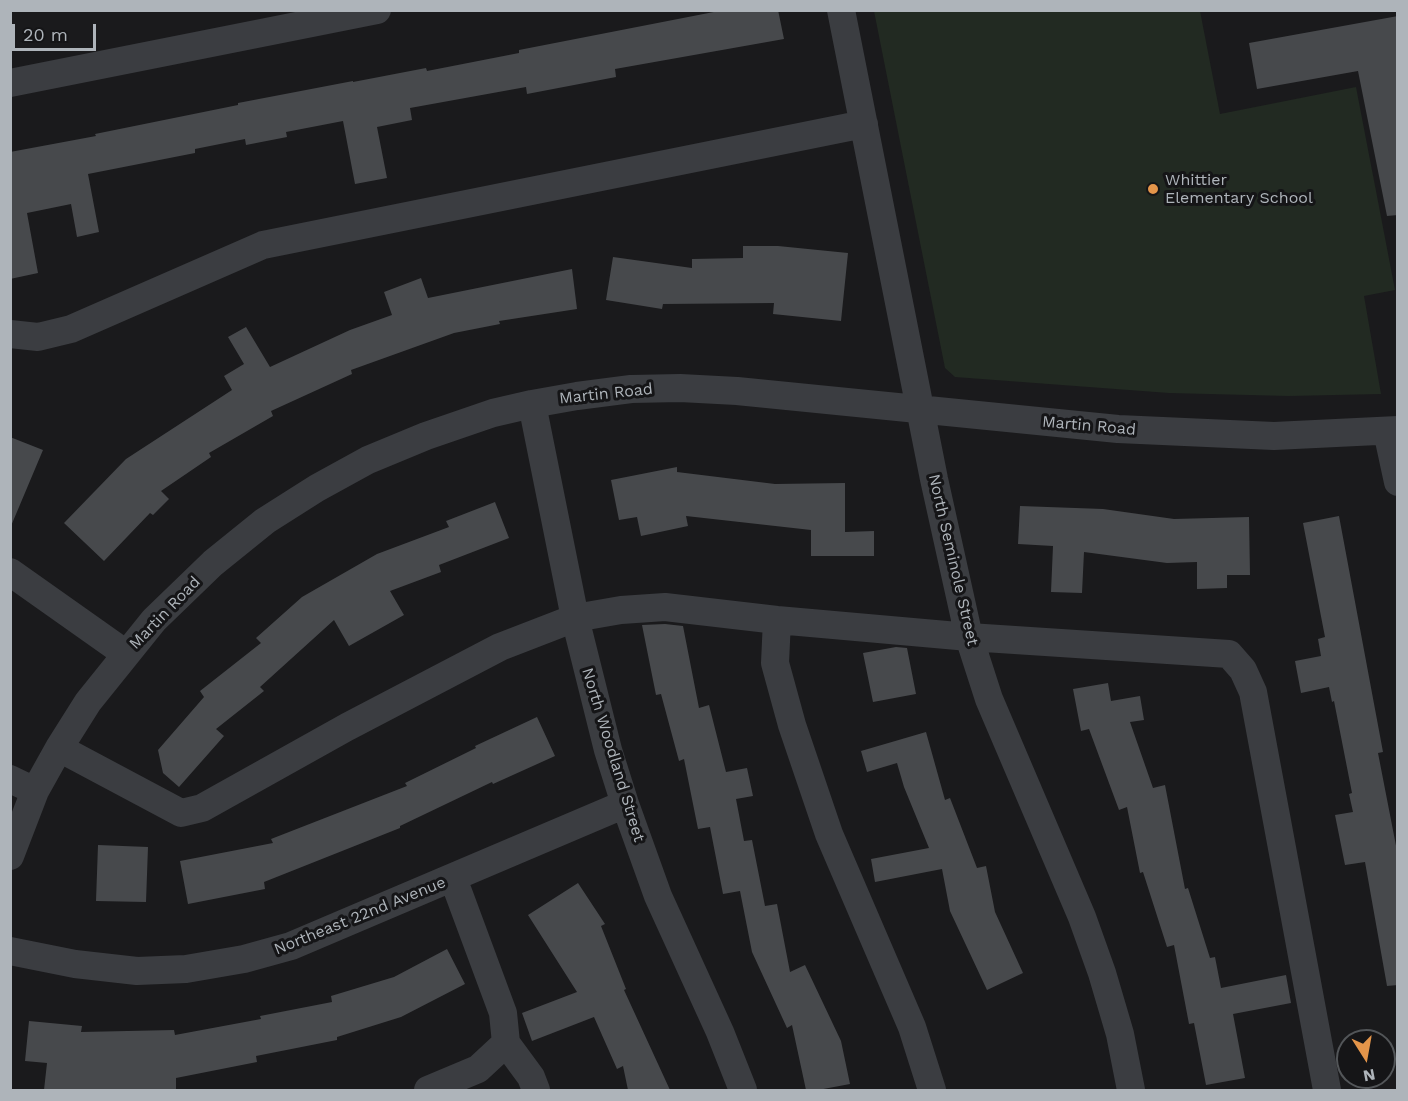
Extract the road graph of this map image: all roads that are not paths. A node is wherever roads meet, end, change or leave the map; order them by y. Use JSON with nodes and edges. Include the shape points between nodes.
{"nodes":[{"id":1,"x":377,"y":10,"type":"edge"},
{"id":2,"x":841,"y":10,"type":"edge"},
{"id":3,"x":10,"y":83,"type":"edge"},
{"id":4,"x":864,"y":124,"type":"junction"},
{"id":5,"x":10,"y":334,"type":"edge"},
{"id":6,"x":532,"y":404,"type":"junction"},
{"id":7,"x":920,"y":410,"type":"junction"},
{"id":8,"x":1392,"y":430,"type":"edge"},
{"id":9,"x":1398,"y":482,"type":"edge"},
{"id":10,"x":10,"y":572,"type":"edge"},
{"id":11,"x":575,"y":618,"type":"junction"},
{"id":12,"x":777,"y":620,"type":"junction"},
{"id":13,"x":969,"y":637,"type":"junction"},
{"id":14,"x":126,"y":654,"type":"junction"},
{"id":15,"x":59,"y":748,"type":"junction"},
{"id":16,"x":23,"y":785,"type":"edge"},
{"id":17,"x":625,"y":804,"type":"junction"},
{"id":18,"x":10,"y":856,"type":"edge"},
{"id":19,"x":453,"y":878,"type":"junction"},
{"id":20,"x":10,"y":951,"type":"edge"},
{"id":21,"x":506,"y":1043,"type":"junction"},
{"id":22,"x":428,"y":1090,"type":"edge"},
{"id":23,"x":536,"y":1090,"type":"edge"},
{"id":24,"x":743,"y":1090,"type":"edge"},
{"id":25,"x":932,"y":1090,"type":"edge"},
{"id":26,"x":1131,"y":1090,"type":"edge"},
{"id":27,"x":1327,"y":1090,"type":"edge"}],
"edges":[{"from":1,"to":3,"type":"street"},
{"from":2,"to":4,"type":"street","name":"North Seminole Street"},
{"from":4,"to":5,"type":"street","via":[[263,245],[71,329],[38,337]]},
{"from":4,"to":7,"type":"street","name":"North Seminole Street"},
{"from":6,"to":7,"type":"street","name":"Martin Road","via":[[631,389],[680,388]]},
{"from":6,"to":11,"type":"street","name":"North Woodland Street"},
{"from":6,"to":14,"type":"street","name":"Martin Road","via":[[426,436],[368,460],[318,488],[213,562],[154,620]]},
{"from":7,"to":8,"type":"street","name":"Martin Road","via":[[1194,434]]},
{"from":7,"to":13,"type":"street","name":"North Seminole Street"},
{"from":8,"to":9,"type":"street"},
{"from":10,"to":14,"type":"street"},
{"from":11,"to":12,"type":"street","via":[[665,607]]},
{"from":11,"to":15,"type":"street","via":[[500,647],[202,808],[181,813]]},
{"from":11,"to":17,"type":"street","name":"North Woodland Street"},
{"from":12,"to":13,"type":"street"},
{"from":12,"to":25,"type":"street","via":[[776,663],[792,725],[829,834],[912,1027]]},
{"from":13,"to":26,"type":"street","name":"North Seminole Street","via":[[989,699],[1082,916],[1120,1034]]},
{"from":13,"to":27,"type":"street","via":[[1229,654],[1243,670],[1253,692]]},
{"from":14,"to":15,"type":"street","name":"Martin Road","via":[[88,702]]},
{"from":15,"to":16,"type":"street","name":"Martin Road"},
{"from":16,"to":18,"type":"street","name":"Martin Road"},
{"from":17,"to":19,"type":"street","name":"Northeast 22nd Avenue"},
{"from":17,"to":24,"type":"street","name":"North Woodland Street","via":[[658,896]]},
{"from":19,"to":20,"type":"street","name":"Northeast 22nd Avenue","via":[[291,946],[186,969],[127,970]]},
{"from":19,"to":21,"type":"street","via":[[503,1013]]},
{"from":21,"to":22,"type":"street","via":[[478,1069]]},
{"from":21,"to":23,"type":"street"}]}
